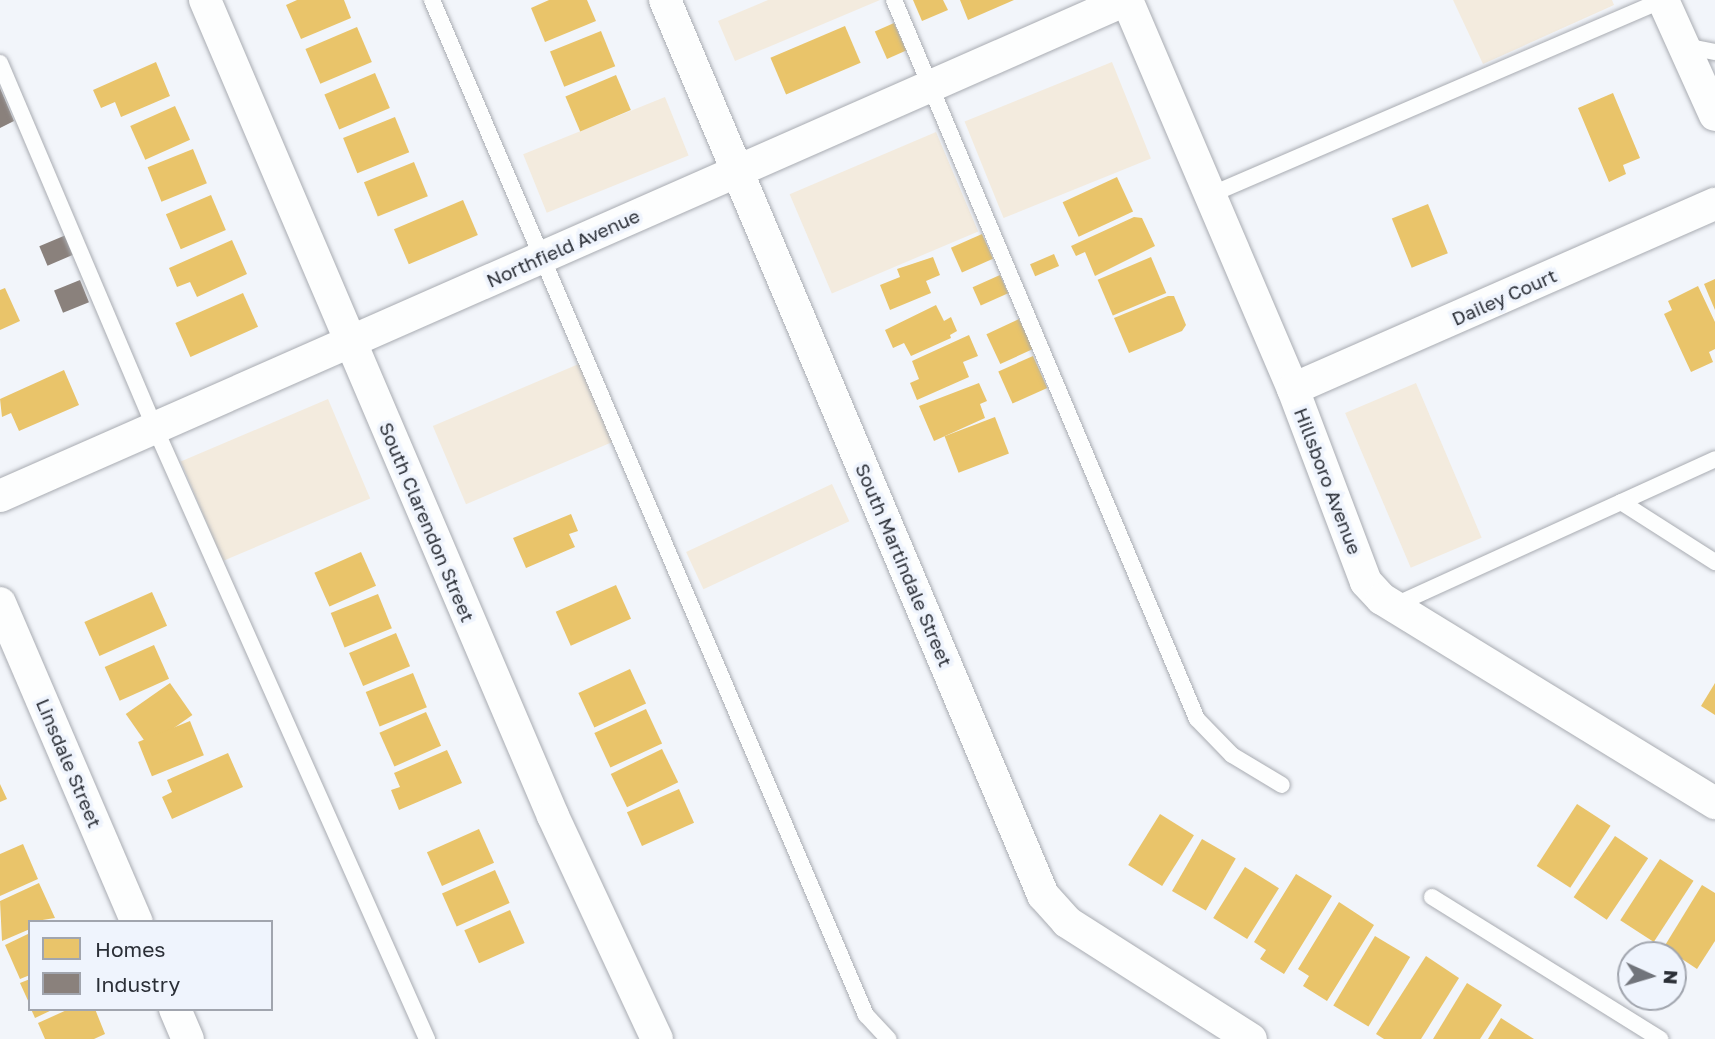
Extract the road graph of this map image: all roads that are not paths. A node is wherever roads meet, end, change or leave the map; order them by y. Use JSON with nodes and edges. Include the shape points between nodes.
{"nodes":[{"id":1,"x":205,"y":0,"type":"edge"},
{"id":2,"x":432,"y":0,"type":"edge"},
{"id":3,"x":665,"y":0,"type":"edge"},
{"id":4,"x":894,"y":0,"type":"edge"},
{"id":5,"x":1126,"y":0,"type":"edge"},
{"id":6,"x":1662,"y":0,"type":"edge"},
{"id":7,"x":1684,"y":46,"type":"junction"},
{"id":8,"x":1715,"y":52,"type":"edge"},
{"id":9,"x":0,"y":63,"type":"edge"},
{"id":10,"x":930,"y":86,"type":"junction"},
{"id":11,"x":1715,"y":115,"type":"edge"},
{"id":12,"x":737,"y":171,"type":"junction"},
{"id":13,"x":1210,"y":195,"type":"junction"},
{"id":14,"x":1715,"y":204,"type":"edge"},
{"id":15,"x":540,"y":258,"type":"junction"},
{"id":16,"x":350,"y":342,"type":"junction"},
{"id":17,"x":1293,"y":389,"type":"junction"},
{"id":18,"x":155,"y":428,"type":"junction"},
{"id":19,"x":1715,"y":459,"type":"edge"},
{"id":20,"x":0,"y":496,"type":"edge"},
{"id":21,"x":1621,"y":502,"type":"junction"},
{"id":22,"x":1715,"y":562,"type":"edge"},
{"id":23,"x":0,"y":603,"type":"edge"},
{"id":24,"x":1393,"y":606,"type":"junction"},
{"id":25,"x":1282,"y":785,"type":"dead end"},
{"id":26,"x":1715,"y":803,"type":"edge"},
{"id":27,"x":1432,"y":897,"type":"dead end"},
{"id":28,"x":136,"y":920,"type":"edge"},
{"id":29,"x":176,"y":1011,"type":"edge"},
{"id":30,"x":188,"y":1039,"type":"edge"},
{"id":31,"x":427,"y":1039,"type":"edge"},
{"id":32,"x":657,"y":1039,"type":"edge"},
{"id":33,"x":888,"y":1039,"type":"edge"},
{"id":34,"x":1251,"y":1039,"type":"edge"},
{"id":35,"x":1660,"y":1039,"type":"edge"}],
"edges":[{"from":1,"to":16,"type":"street","name":"South Clarendon Street"},
{"from":2,"to":15,"type":"lane"},
{"from":3,"to":12,"type":"street","name":"South Martindale Street"},
{"from":4,"to":10,"type":"lane"},
{"from":5,"to":10,"type":"street","name":"Northfield Avenue"},
{"from":5,"to":13,"type":"street","name":"Hillsboro Avenue"},
{"from":6,"to":7,"type":"street"},
{"from":6,"to":13,"type":"lane"},
{"from":7,"to":8,"type":"lane"},
{"from":7,"to":11,"type":"street"},
{"from":9,"to":18,"type":"lane"},
{"from":10,"to":12,"type":"street","name":"Northfield Avenue"},
{"from":10,"to":25,"type":"lane","via":[[1197,719],[1232,755]]},
{"from":12,"to":15,"type":"street","name":"Northfield Avenue"},
{"from":12,"to":34,"type":"street","name":"South Martindale Street","via":[[1043,895],[1067,922]]},
{"from":13,"to":17,"type":"street","name":"Hillsboro Avenue"},
{"from":14,"to":17,"type":"street","name":"Dailey Court"},
{"from":15,"to":16,"type":"street","name":"Northfield Avenue"},
{"from":15,"to":33,"type":"lane","via":[[866,1015]]},
{"from":16,"to":18,"type":"street","name":"Northfield Avenue"},
{"from":16,"to":32,"type":"street","name":"South Clarendon Street","via":[[552,816]]},
{"from":17,"to":24,"type":"street","name":"Hillsboro Avenue","via":[[1366,582]]},
{"from":18,"to":20,"type":"street","name":"Northfield Avenue"},
{"from":18,"to":31,"type":"lane"},
{"from":19,"to":21,"type":"lane"},
{"from":21,"to":22,"type":"lane"},
{"from":21,"to":24,"type":"lane"},
{"from":23,"to":28,"type":"street","name":"Linsdale Street"},
{"from":24,"to":26,"type":"street","name":"Hillsboro Avenue"},
{"from":27,"to":35,"type":"lane"},
{"from":29,"to":30,"type":"street"}]}
